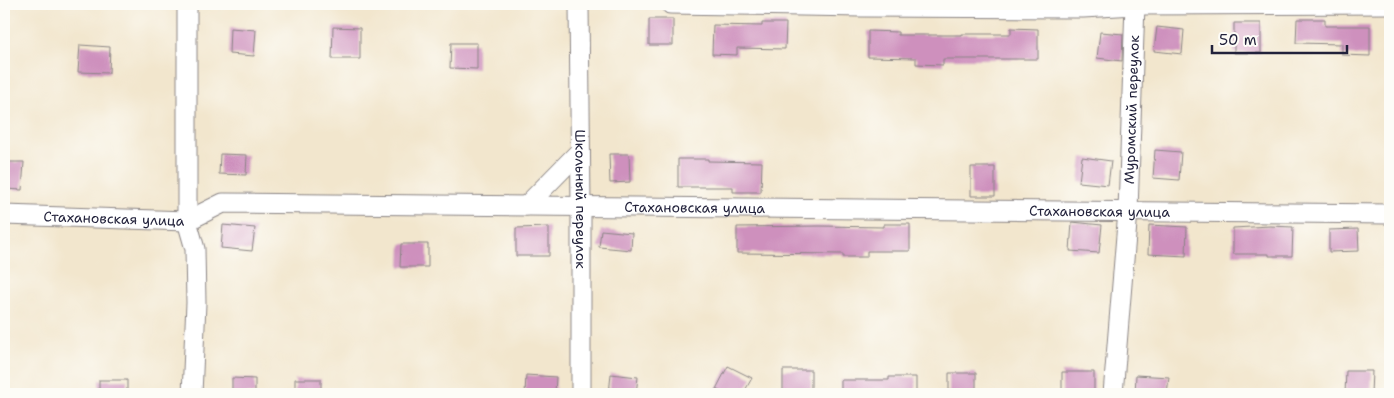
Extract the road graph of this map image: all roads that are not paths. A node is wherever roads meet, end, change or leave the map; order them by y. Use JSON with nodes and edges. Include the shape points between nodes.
{"nodes":[{"id":1,"x":187,"y":4,"type":"edge"},
{"id":2,"x":579,"y":4,"type":"edge"},
{"id":3,"x":670,"y":4,"type":"edge"},
{"id":4,"x":1135,"y":4,"type":"edge"},
{"id":5,"x":1390,"y":4,"type":"edge"},
{"id":6,"x":580,"y":151,"type":"junction"},
{"id":7,"x":526,"y":206,"type":"junction"},
{"id":8,"x":581,"y":207,"type":"junction"},
{"id":9,"x":1128,"y":212,"type":"junction"},
{"id":10,"x":1390,"y":214,"type":"edge"},
{"id":11,"x":4,"y":215,"type":"edge"},
{"id":12,"x":187,"y":221,"type":"junction"},
{"id":13,"x":192,"y":394,"type":"edge"},
{"id":14,"x":581,"y":394,"type":"edge"},
{"id":15,"x":1113,"y":394,"type":"edge"}],
"edges":[{"from":1,"to":12,"type":"street"},
{"from":2,"to":6,"type":"street","name":"Школьный переулок"},
{"from":3,"to":4,"type":"street","via":[[1082,8]]},
{"from":4,"to":5,"type":"street"},
{"from":4,"to":9,"type":"street","name":"Муромский переулок"},
{"from":6,"to":7,"type":"street"},
{"from":6,"to":8,"type":"street","name":"Школьный переулок"},
{"from":7,"to":8,"type":"street","name":"Стахановская улица"},
{"from":7,"to":12,"type":"street","name":"Стахановская улица","via":[[223,203]]},
{"from":8,"to":9,"type":"street","name":"Стахановская улица"},
{"from":8,"to":14,"type":"street","name":"Школьный переулок"},
{"from":9,"to":10,"type":"street","name":"Стахановская улица"},
{"from":9,"to":15,"type":"street","name":"Муромский переулок"},
{"from":11,"to":12,"type":"street","name":"Стахановская улица"},
{"from":12,"to":13,"type":"street","via":[[195,249]]}]}
